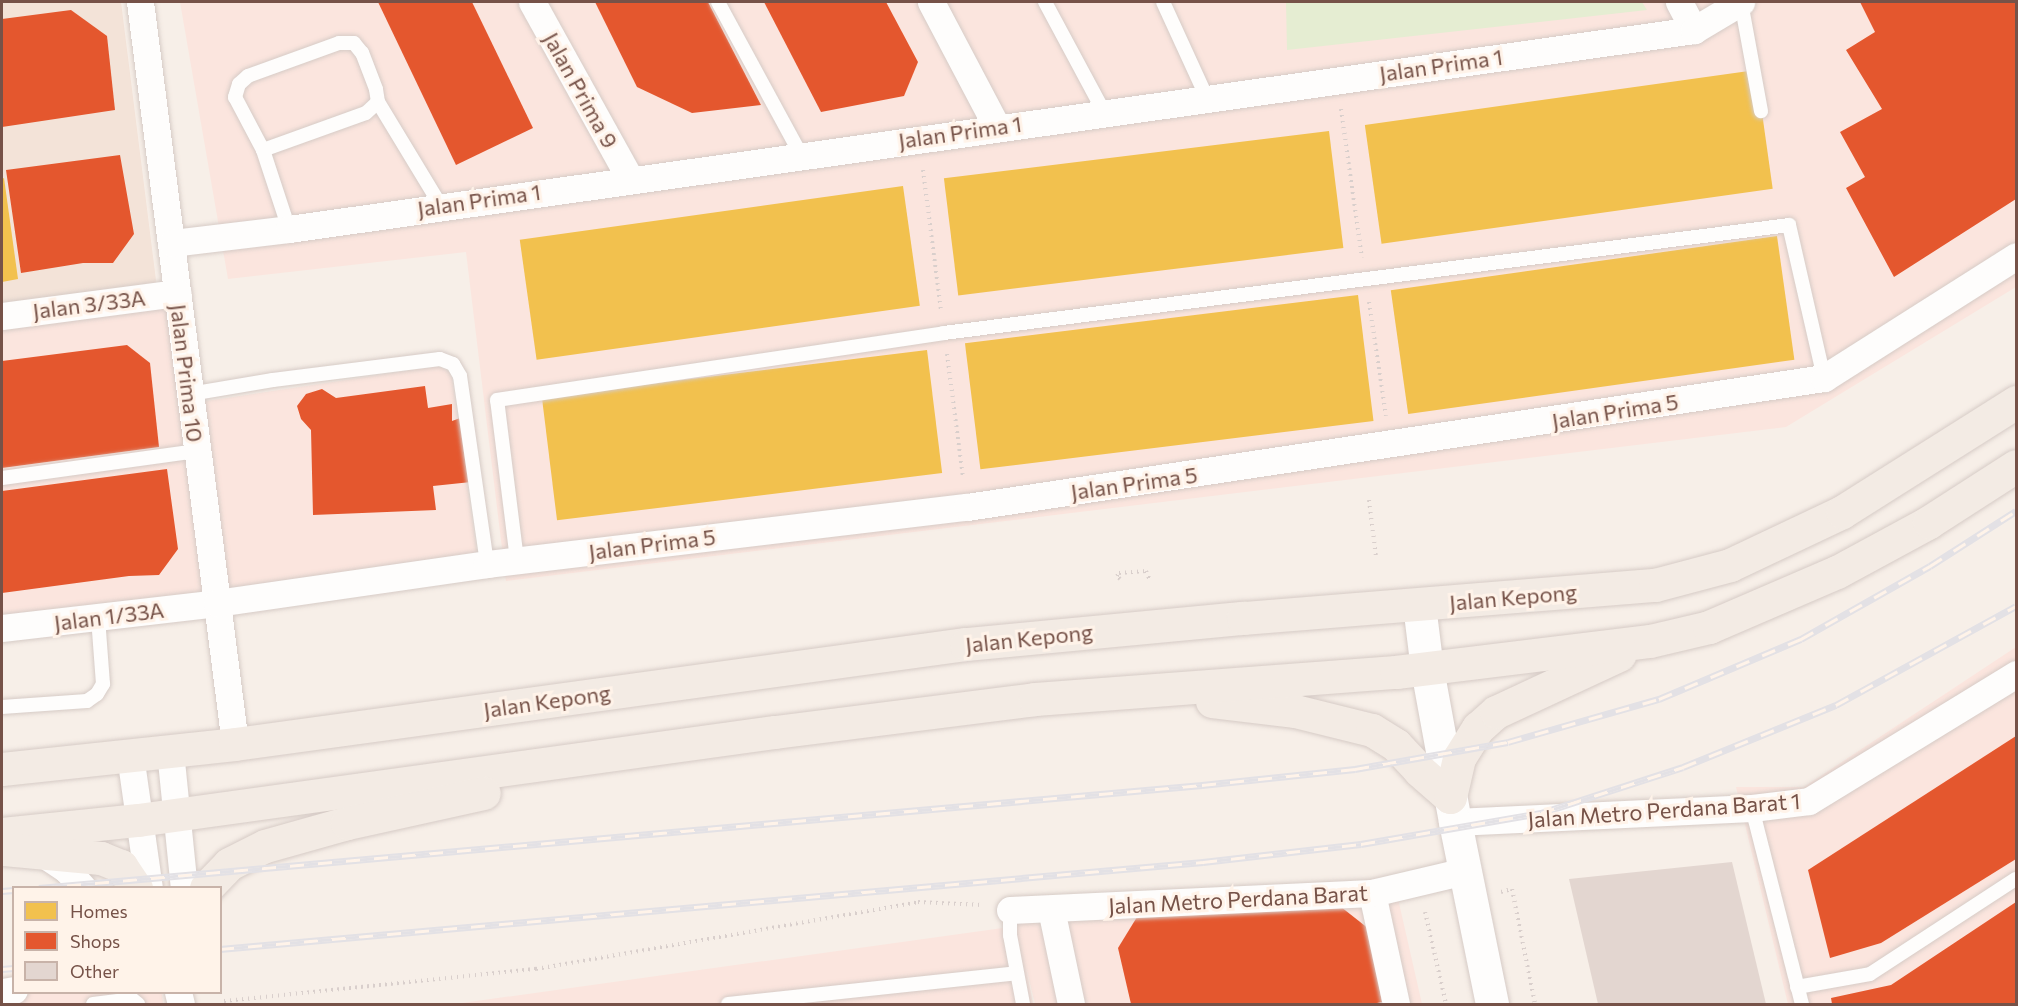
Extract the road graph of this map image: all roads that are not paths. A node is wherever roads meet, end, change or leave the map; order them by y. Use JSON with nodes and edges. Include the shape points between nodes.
{"nodes":[{"id":1,"x":140,"y":2,"type":"edge"},
{"id":2,"x":532,"y":2,"type":"edge"},
{"id":3,"x":718,"y":2,"type":"edge"},
{"id":4,"x":931,"y":2,"type":"edge"},
{"id":5,"x":1045,"y":2,"type":"edge"},
{"id":6,"x":1163,"y":2,"type":"edge"},
{"id":7,"x":1679,"y":2,"type":"edge"},
{"id":8,"x":1741,"y":2,"type":"edge"},
{"id":9,"x":1694,"y":30,"type":"junction"},
{"id":10,"x":1207,"y":98,"type":"junction"},
{"id":11,"x":378,"y":102,"type":"junction"},
{"id":12,"x":1761,"y":111,"type":"dead end"},
{"id":13,"x":1104,"y":112,"type":"junction"},
{"id":14,"x":997,"y":127,"type":"junction"},
{"id":15,"x":263,"y":150,"type":"junction"},
{"id":16,"x":801,"y":155,"type":"junction"},
{"id":17,"x":630,"y":179,"type":"junction"},
{"id":18,"x":441,"y":206,"type":"junction"},
{"id":19,"x":289,"y":229,"type":"junction"},
{"id":20,"x":172,"y":243,"type":"junction"},
{"id":21,"x":2016,"y":256,"type":"edge"},
{"id":22,"x":177,"y":292,"type":"junction"},
{"id":23,"x":2,"y":316,"type":"edge"},
{"id":24,"x":1824,"y":378,"type":"junction"},
{"id":25,"x":190,"y":394,"type":"junction"},
{"id":26,"x":2016,"y":402,"type":"edge"},
{"id":27,"x":197,"y":451,"type":"junction"},
{"id":28,"x":2016,"y":466,"type":"edge"},
{"id":29,"x":2,"y":478,"type":"edge"},
{"id":30,"x":518,"y":560,"type":"junction"},
{"id":31,"x":487,"y":564,"type":"junction"},
{"id":32,"x":217,"y":603,"type":"junction"},
{"id":33,"x":1419,"y":605,"type":"junction"},
{"id":34,"x":98,"y":617,"type":"junction"},
{"id":35,"x":2,"y":628,"type":"edge"},
{"id":36,"x":1650,"y":641,"type":"junction"},
{"id":37,"x":1427,"y":669,"type":"junction"},
{"id":38,"x":2016,"y":674,"type":"edge"},
{"id":39,"x":1150,"y":692,"type":"junction"},
{"id":40,"x":2,"y":707,"type":"edge"},
{"id":41,"x":236,"y":744,"type":"junction"},
{"id":42,"x":699,"y":744,"type":"junction"},
{"id":43,"x":170,"y":751,"type":"junction"},
{"id":44,"x":130,"y":755,"type":"junction"},
{"id":45,"x":2,"y":769,"type":"edge"},
{"id":46,"x":1752,"y":808,"type":"junction"},
{"id":47,"x":1453,"y":809,"type":"junction"},
{"id":48,"x":178,"y":814,"type":"junction"},
{"id":49,"x":138,"y":820,"type":"junction"},
{"id":50,"x":2,"y":834,"type":"edge"},
{"id":51,"x":2,"y":848,"type":"edge"},
{"id":52,"x":39,"y":851,"type":"junction"},
{"id":53,"x":1465,"y":871,"type":"junction"},
{"id":54,"x":2016,"y":879,"type":"edge"},
{"id":55,"x":81,"y":886,"type":"edge"},
{"id":56,"x":135,"y":886,"type":"edge"},
{"id":57,"x":148,"y":886,"type":"edge"},
{"id":58,"x":183,"y":886,"type":"edge"},
{"id":59,"x":208,"y":886,"type":"edge"},
{"id":60,"x":1372,"y":893,"type":"junction"},
{"id":61,"x":1051,"y":909,"type":"junction"},
{"id":62,"x":1010,"y":910,"type":"joint"},
{"id":63,"x":1016,"y":972,"type":"junction"},
{"id":64,"x":1797,"y":987,"type":"junction"},
{"id":65,"x":93,"y":1005,"type":"edge"},
{"id":66,"x":138,"y":1005,"type":"edge"},
{"id":67,"x":728,"y":1005,"type":"edge"},
{"id":68,"x":1023,"y":1005,"type":"edge"},
{"id":69,"x":1071,"y":1005,"type":"edge"},
{"id":70,"x":1396,"y":1005,"type":"edge"},
{"id":71,"x":1492,"y":1005,"type":"edge"},
{"id":72,"x":1802,"y":1005,"type":"edge"}],
"edges":[{"from":1,"to":20,"type":"street","name":"Jalan Prima 10"},
{"from":2,"to":17,"type":"street","name":"Jalan Prima 9"},
{"from":3,"to":16,"type":"lane"},
{"from":4,"to":14,"type":"street"},
{"from":5,"to":13,"type":"lane"},
{"from":6,"to":10,"type":"lane"},
{"from":7,"to":9,"type":"street"},
{"from":8,"to":9,"type":"street","name":"Jalan Prima 1"},
{"from":8,"to":12,"type":"lane"},
{"from":9,"to":10,"type":"street","name":"Jalan Prima 1"},
{"from":10,"to":13,"type":"street","name":"Jalan Prima 1"},
{"from":11,"to":15,"type":"lane","via":[[366,113]]},
{"from":11,"to":15,"type":"lane","via":[[362,53],[354,43],[339,43],[248,76],[238,84],[235,96]]},
{"from":11,"to":18,"type":"lane"},
{"from":13,"to":14,"type":"street","name":"Jalan Prima 1"},
{"from":14,"to":16,"type":"street","name":"Jalan Prima 1"},
{"from":15,"to":19,"type":"lane"},
{"from":16,"to":17,"type":"street","name":"Jalan Prima 1"},
{"from":17,"to":18,"type":"street","name":"Jalan Prima 1"},
{"from":18,"to":19,"type":"street","name":"Jalan Prima 1"},
{"from":19,"to":20,"type":"street","name":"Jalan Prima 1"},
{"from":20,"to":22,"type":"street","name":"Jalan Prima 10"},
{"from":21,"to":24,"type":"street","name":"Jalan Prima 5"},
{"from":22,"to":23,"type":"street","name":"Jalan 3/33A"},
{"from":22,"to":25,"type":"street","name":"Jalan Prima 10"},
{"from":24,"to":30,"type":"street","name":"Jalan Prima 5","via":[[967,507]]},
{"from":24,"to":30,"type":"lane","via":[[1789,225],[944,333],[497,400]]},
{"from":25,"to":27,"type":"street","name":"Jalan Prima 10"},
{"from":25,"to":31,"type":"lane","via":[[440,359],[453,364],[460,376]]},
{"from":26,"to":33,"type":"main road","name":"Jalan Kepong","via":[[1842,512],[1730,565],[1655,585]]},
{"from":27,"to":29,"type":"lane"},
{"from":27,"to":32,"type":"street","name":"Jalan Prima 10"},
{"from":28,"to":36,"type":"main road","via":[[1929,522],[1837,572],[1709,627]]},
{"from":30,"to":31,"type":"street","name":"Jalan Prima 5"},
{"from":31,"to":32,"type":"street","name":"Jalan Prima 5"},
{"from":32,"to":34,"type":"street","name":"Jalan 1/33A"},
{"from":32,"to":41,"type":"street","name":"Jalan Prima 10"},
{"from":33,"to":37,"type":"street"},
{"from":33,"to":41,"type":"main road","name":"Jalan Kepong","via":[[966,644]]},
{"from":34,"to":35,"type":"street","name":"Jalan 1/33A"},
{"from":34,"to":40,"type":"lane","via":[[103,684],[98,694],[87,701]]},
{"from":36,"to":37,"type":"main road"},
{"from":36,"to":47,"type":"main road","via":[[1496,712],[1478,728],[1459,758]]},
{"from":37,"to":39,"type":"main road"},
{"from":37,"to":47,"type":"street"},
{"from":38,"to":46,"type":"street","name":"Jalan Metro Perdana Barat 1","via":[[1816,798]]},
{"from":39,"to":42,"type":"main road","via":[[1035,699]]},
{"from":39,"to":47,"type":"main road","via":[[1296,711],[1371,730],[1396,745]]},
{"from":41,"to":43,"type":"main road","name":"Jalan Kepong"},
{"from":42,"to":48,"type":"main road"},
{"from":42,"to":59,"type":"main road","via":[[347,823],[265,846],[229,864]]},
{"from":43,"to":44,"type":"main road","name":"Jalan Kepong"},
{"from":43,"to":48,"type":"street"},
{"from":44,"to":45,"type":"main road","name":"Jalan Kepong"},
{"from":44,"to":49,"type":"street"},
{"from":46,"to":47,"type":"street","name":"Jalan Metro Perdana Barat 1"},
{"from":46,"to":64,"type":"lane"},
{"from":47,"to":53,"type":"street"},
{"from":48,"to":49,"type":"main road"},
{"from":48,"to":58,"type":"street"},
{"from":49,"to":50,"type":"main road"},
{"from":49,"to":57,"type":"street"},
{"from":51,"to":52,"type":"main road"},
{"from":52,"to":55,"type":"street","via":[[66,869]]},
{"from":52,"to":56,"type":"main road","via":[[101,858],[121,866]]},
{"from":53,"to":60,"type":"street","name":"Jalan Metro Perdana Barat"},
{"from":53,"to":71,"type":"street"},
{"from":54,"to":64,"type":"lane","via":[[1869,974]]},
{"from":60,"to":61,"type":"street","name":"Jalan Metro Perdana Barat"},
{"from":60,"to":70,"type":"street"},
{"from":61,"to":62,"type":"street","name":"Jalan Metro Perdana Barat"},
{"from":61,"to":69,"type":"street"},
{"from":62,"to":63,"type":"lane"},
{"from":63,"to":67,"type":"lane"},
{"from":63,"to":68,"type":"lane"},
{"from":64,"to":72,"type":"lane"},
{"from":65,"to":66,"type":"lane","via":[[132,999]]}]}
